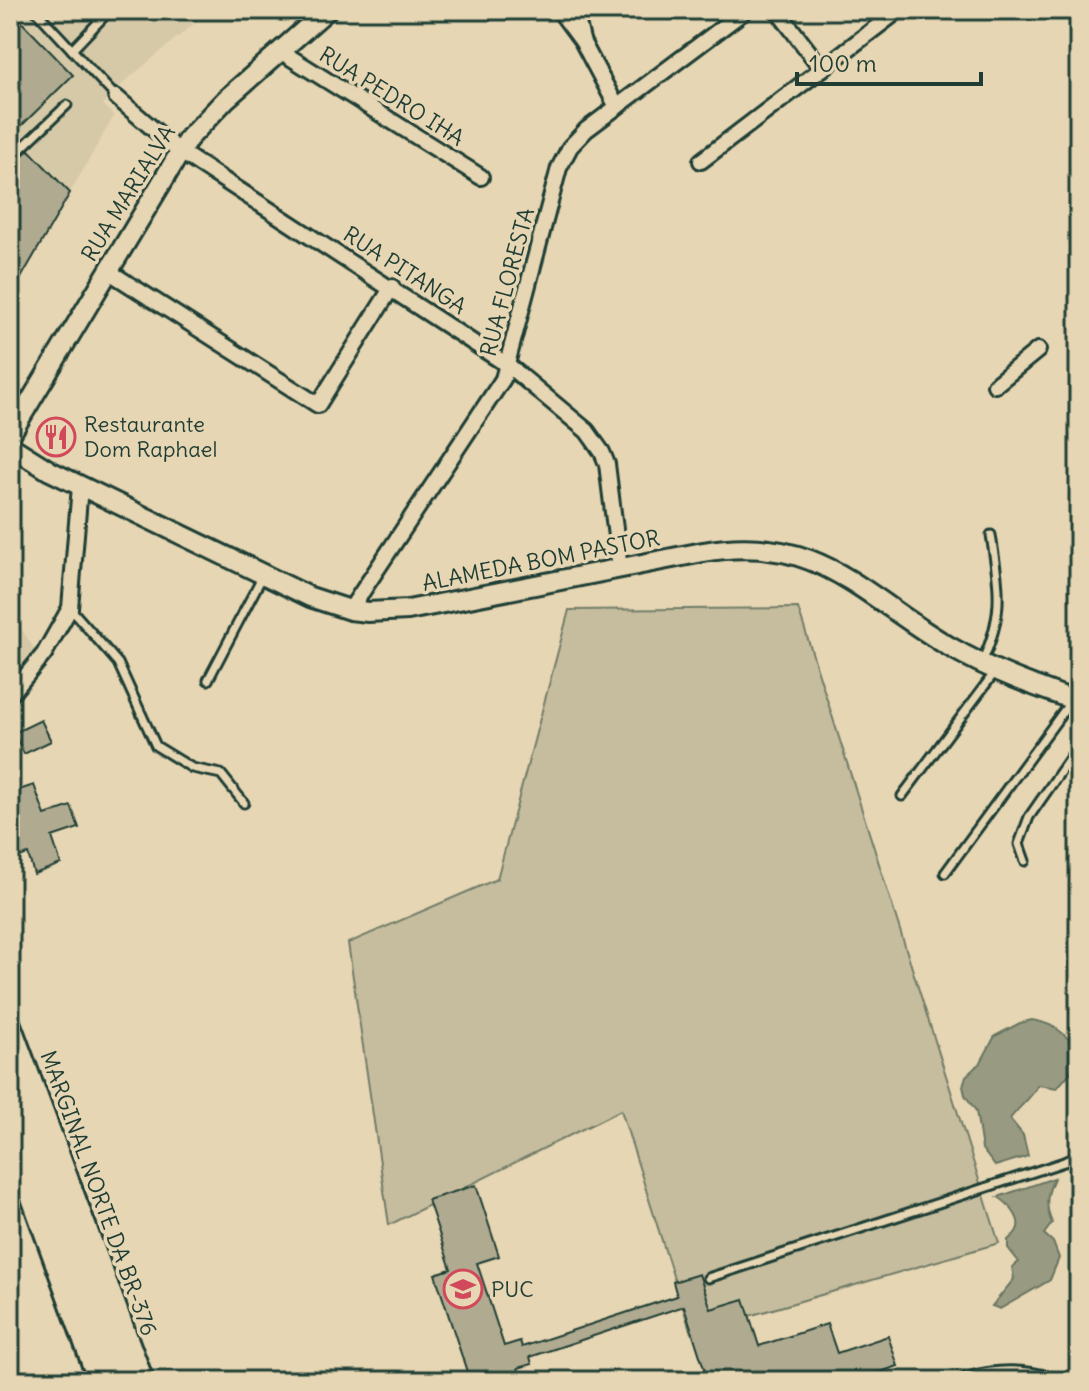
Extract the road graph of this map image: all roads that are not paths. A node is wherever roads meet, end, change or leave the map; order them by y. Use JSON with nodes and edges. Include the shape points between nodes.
{"nodes":[{"id":1,"x":35,"y":10,"type":"edge"},
{"id":2,"x":110,"y":10,"type":"edge"},
{"id":3,"x":327,"y":10,"type":"edge"},
{"id":4,"x":559,"y":10,"type":"edge"},
{"id":5,"x":575,"y":10,"type":"edge"},
{"id":6,"x":746,"y":10,"type":"edge"},
{"id":7,"x":777,"y":10,"type":"edge"},
{"id":8,"x":899,"y":10,"type":"edge"},
{"id":9,"x":582,"y":41,"type":"junction"},
{"id":10,"x":72,"y":50,"type":"junction"},
{"id":11,"x":280,"y":51,"type":"junction"},
{"id":12,"x":822,"y":69,"type":"junction"},
{"id":13,"x":116,"y":97,"type":"joint"},
{"id":14,"x":67,"y":105,"type":"dead end"},
{"id":15,"x":617,"y":107,"type":"junction"},
{"id":16,"x":179,"y":151,"type":"junction"},
{"id":17,"x":10,"y":159,"type":"edge"},
{"id":18,"x":701,"y":161,"type":"dead end"},
{"id":19,"x":481,"y":177,"type":"dead end"},
{"id":20,"x":108,"y":271,"type":"junction"},
{"id":21,"x":392,"y":287,"type":"junction"},
{"id":22,"x":1038,"y":350,"type":"dead end"},
{"id":23,"x":509,"y":366,"type":"junction"},
{"id":24,"x":995,"y":385,"type":"dead end"},
{"id":25,"x":10,"y":435,"type":"edge"},
{"id":26,"x":10,"y":446,"type":"edge"},
{"id":27,"x":80,"y":486,"type":"junction"},
{"id":28,"x":991,"y":535,"type":"dead end"},
{"id":29,"x":620,"y":569,"type":"junction"},
{"id":30,"x":263,"y":575,"type":"junction"},
{"id":31,"x":70,"y":608,"type":"junction"},
{"id":32,"x":350,"y":610,"type":"junction"},
{"id":33,"x":988,"y":668,"type":"junction"},
{"id":34,"x":208,"y":680,"type":"dead end"},
{"id":35,"x":10,"y":695,"type":"edge"},
{"id":36,"x":1076,"y":701,"type":"edge"},
{"id":37,"x":1079,"y":745,"type":"edge"},
{"id":38,"x":902,"y":796,"type":"dead end"},
{"id":39,"x":244,"y":803,"type":"dead end"},
{"id":40,"x":1025,"y":861,"type":"dead end"},
{"id":41,"x":945,"y":873,"type":"dead end"},
{"id":42,"x":10,"y":1022,"type":"edge"},
{"id":43,"x":10,"y":1079,"type":"edge"},
{"id":44,"x":10,"y":1131,"type":"edge"},
{"id":45,"x":1079,"y":1155,"type":"edge"},
{"id":46,"x":708,"y":1278,"type":"dead end"},
{"id":47,"x":101,"y":1381,"type":"edge"},
{"id":48,"x":123,"y":1381,"type":"edge"},
{"id":49,"x":144,"y":1381,"type":"edge"},
{"id":50,"x":966,"y":1381,"type":"edge"},
{"id":51,"x":1053,"y":1381,"type":"edge"}],
"edges":[{"from":1,"to":10,"type":"lane"},
{"from":2,"to":10,"type":"lane"},
{"from":3,"to":11,"type":"main road","name":"RUA MARIALVA"},
{"from":4,"to":9,"type":"street"},
{"from":5,"to":9,"type":"street"},
{"from":6,"to":15,"type":"street","name":"RUA FLORESTA"},
{"from":7,"to":12,"type":"street"},
{"from":8,"to":12,"type":"street"},
{"from":9,"to":15,"type":"street"},
{"from":10,"to":13,"type":"lane"},
{"from":11,"to":16,"type":"main road","name":"RUA MARIALVA","via":[[211,113]]},
{"from":11,"to":19,"type":"street","name":"RUA PEDRO IHA"},
{"from":12,"to":18,"type":"street"},
{"from":13,"to":16,"type":"street","name":"RUA PITANGA"},
{"from":14,"to":17,"type":"lane"},
{"from":15,"to":23,"type":"street","name":"RUA FLORESTA","via":[[578,137],[563,157]]},
{"from":16,"to":20,"type":"main road","name":"RUA MARIALVA"},
{"from":16,"to":21,"type":"street","name":"RUA PITANGA"},
{"from":20,"to":21,"type":"street","via":[[318,405]]},
{"from":20,"to":25,"type":"main road","name":"RUA MARIALVA"},
{"from":21,"to":23,"type":"street","name":"RUA PITANGA"},
{"from":22,"to":24,"type":"street"},
{"from":23,"to":29,"type":"street","name":"RUA PITANGA","via":[[587,431],[602,452]]},
{"from":23,"to":32,"type":"street","name":"RUA FLORESTA"},
{"from":26,"to":27,"type":"main road","name":"ALAMEDA BOM PASTOR"},
{"from":27,"to":30,"type":"main road","name":"ALAMEDA BOM PASTOR"},
{"from":27,"to":31,"type":"street"},
{"from":28,"to":33,"type":"lane","via":[[1000,594]]},
{"from":29,"to":32,"type":"main road","name":"ALAMEDA BOM PASTOR","via":[[435,606]]},
{"from":29,"to":33,"type":"main road","name":"ALAMEDA BOM PASTOR","via":[[721,549],[782,551],[845,575]]},
{"from":30,"to":32,"type":"main road","name":"ALAMEDA BOM PASTOR"},
{"from":30,"to":34,"type":"lane"},
{"from":31,"to":35,"type":"street","via":[[44,654]]},
{"from":31,"to":39,"type":"lane","via":[[118,663],[156,746],[192,768],[221,774]]},
{"from":33,"to":36,"type":"main road","name":"ALAMEDA BOM PASTOR"},
{"from":33,"to":38,"type":"lane"},
{"from":36,"to":41,"type":"lane"},
{"from":37,"to":40,"type":"lane","via":[[1029,817],[1019,844]]},
{"from":42,"to":49,"type":"main road","name":"MARGINAL NORTE DA BR-376"},
{"from":43,"to":48,"type":"highway"},
{"from":44,"to":47,"type":"highway"},
{"from":45,"to":46,"type":"lane"},
{"from":50,"to":51,"type":"street","via":[[1003,1373]]}]}
